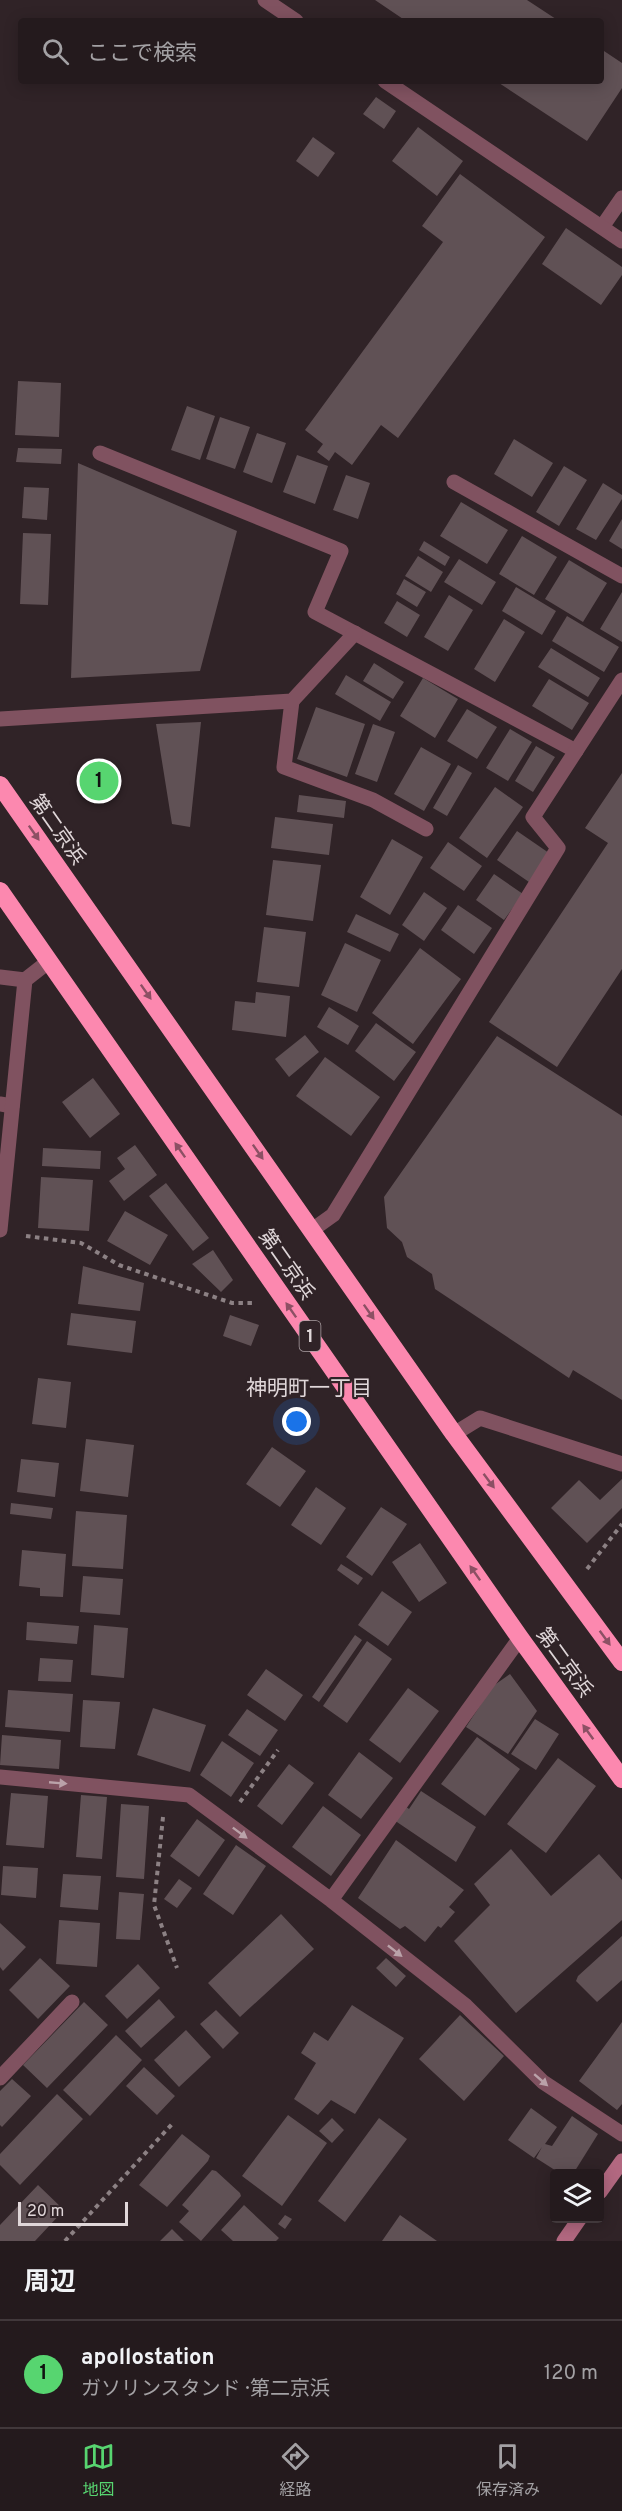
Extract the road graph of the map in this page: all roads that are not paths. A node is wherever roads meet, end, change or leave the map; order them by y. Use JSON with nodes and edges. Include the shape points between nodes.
{"nodes":[{"id":1,"x":265,"y":0,"type":"edge"},
{"id":2,"x":292,"y":18,"type":"edge"},
{"id":3,"x":389,"y":84,"type":"edge"},
{"id":4,"x":622,"y":198,"type":"edge"},
{"id":5,"x":602,"y":227,"type":"junction"},
{"id":6,"x":622,"y":241,"type":"edge"},
{"id":7,"x":100,"y":453,"type":"dead end"},
{"id":8,"x":454,"y":482,"type":"dead end"},
{"id":9,"x":622,"y":576,"type":"edge"},
{"id":10,"x":355,"y":633,"type":"junction"},
{"id":11,"x":622,"y":680,"type":"edge"},
{"id":12,"x":292,"y":701,"type":"junction"},
{"id":13,"x":0,"y":718,"type":"edge"},
{"id":14,"x":576,"y":751,"type":"junction"},
{"id":15,"x":0,"y":785,"type":"edge"},
{"id":16,"x":426,"y":829,"type":"dead end"},
{"id":17,"x":0,"y":891,"type":"edge"},
{"id":18,"x":48,"y":962,"type":"junction"},
{"id":19,"x":0,"y":977,"type":"edge"},
{"id":20,"x":25,"y":980,"type":"junction"},
{"id":21,"x":6,"y":1105,"type":"edge"},
{"id":22,"x":0,"y":1230,"type":"edge"},
{"id":23,"x":312,"y":1230,"type":"junction"},
{"id":24,"x":454,"y":1434,"type":"junction"},
{"id":25,"x":622,"y":1464,"type":"edge"},
{"id":26,"x":520,"y":1638,"type":"junction"},
{"id":27,"x":622,"y":1662,"type":"edge"},
{"id":28,"x":0,"y":1777,"type":"edge"},
{"id":29,"x":622,"y":1779,"type":"edge"},
{"id":30,"x":331,"y":1900,"type":"junction"},
{"id":31,"x":72,"y":2002,"type":"dead end"},
{"id":32,"x":0,"y":2079,"type":"edge"},
{"id":33,"x":622,"y":2134,"type":"edge"},
{"id":34,"x":622,"y":2162,"type":"edge"},
{"id":35,"x":604,"y":2187,"type":"edge"},
{"id":36,"x":577,"y":2223,"type":"edge"},
{"id":37,"x":564,"y":2241,"type":"edge"}],
"edges":[{"from":1,"to":2,"type":"street"},
{"from":3,"to":5,"type":"street"},
{"from":4,"to":5,"type":"street"},
{"from":5,"to":6,"type":"street"},
{"from":7,"to":10,"type":"street","via":[[341,551],[315,612]]},
{"from":8,"to":9,"type":"street"},
{"from":10,"to":12,"type":"street"},
{"from":10,"to":14,"type":"street"},
{"from":11,"to":14,"type":"street"},
{"from":12,"to":13,"type":"street"},
{"from":12,"to":16,"type":"street","via":[[284,767],[373,800]]},
{"from":14,"to":23,"type":"street","via":[[532,817],[558,848],[333,1215]]},
{"from":15,"to":23,"type":"highway","name":"第二京浜","one_way":true},
{"from":17,"to":18,"type":"highway","name":"第二京浜","number":"1"},
{"from":18,"to":20,"type":"street"},
{"from":26,"to":18,"type":"highway","name":"第二京浜","number":"1","one_way":true},
{"from":19,"to":20,"type":"street"},
{"from":20,"to":21,"type":"street"},
{"from":21,"to":22,"type":"street"},
{"from":23,"to":24,"type":"highway","name":"第二京浜","one_way":true},
{"from":24,"to":25,"type":"street","via":[[480,1418]]},
{"from":24,"to":27,"type":"highway","name":"第二京浜","one_way":true},
{"from":29,"to":26,"type":"highway","name":"第二京浜","number":"1","one_way":true},
{"from":26,"to":30,"type":"street"},
{"from":28,"to":30,"type":"street","one_way":true,"via":[[189,1795]]},
{"from":30,"to":33,"type":"street","one_way":true,"via":[[466,2006],[543,2082]]},
{"from":31,"to":32,"type":"street"},
{"from":34,"to":35,"type":"street"},
{"from":36,"to":37,"type":"street"}]}
